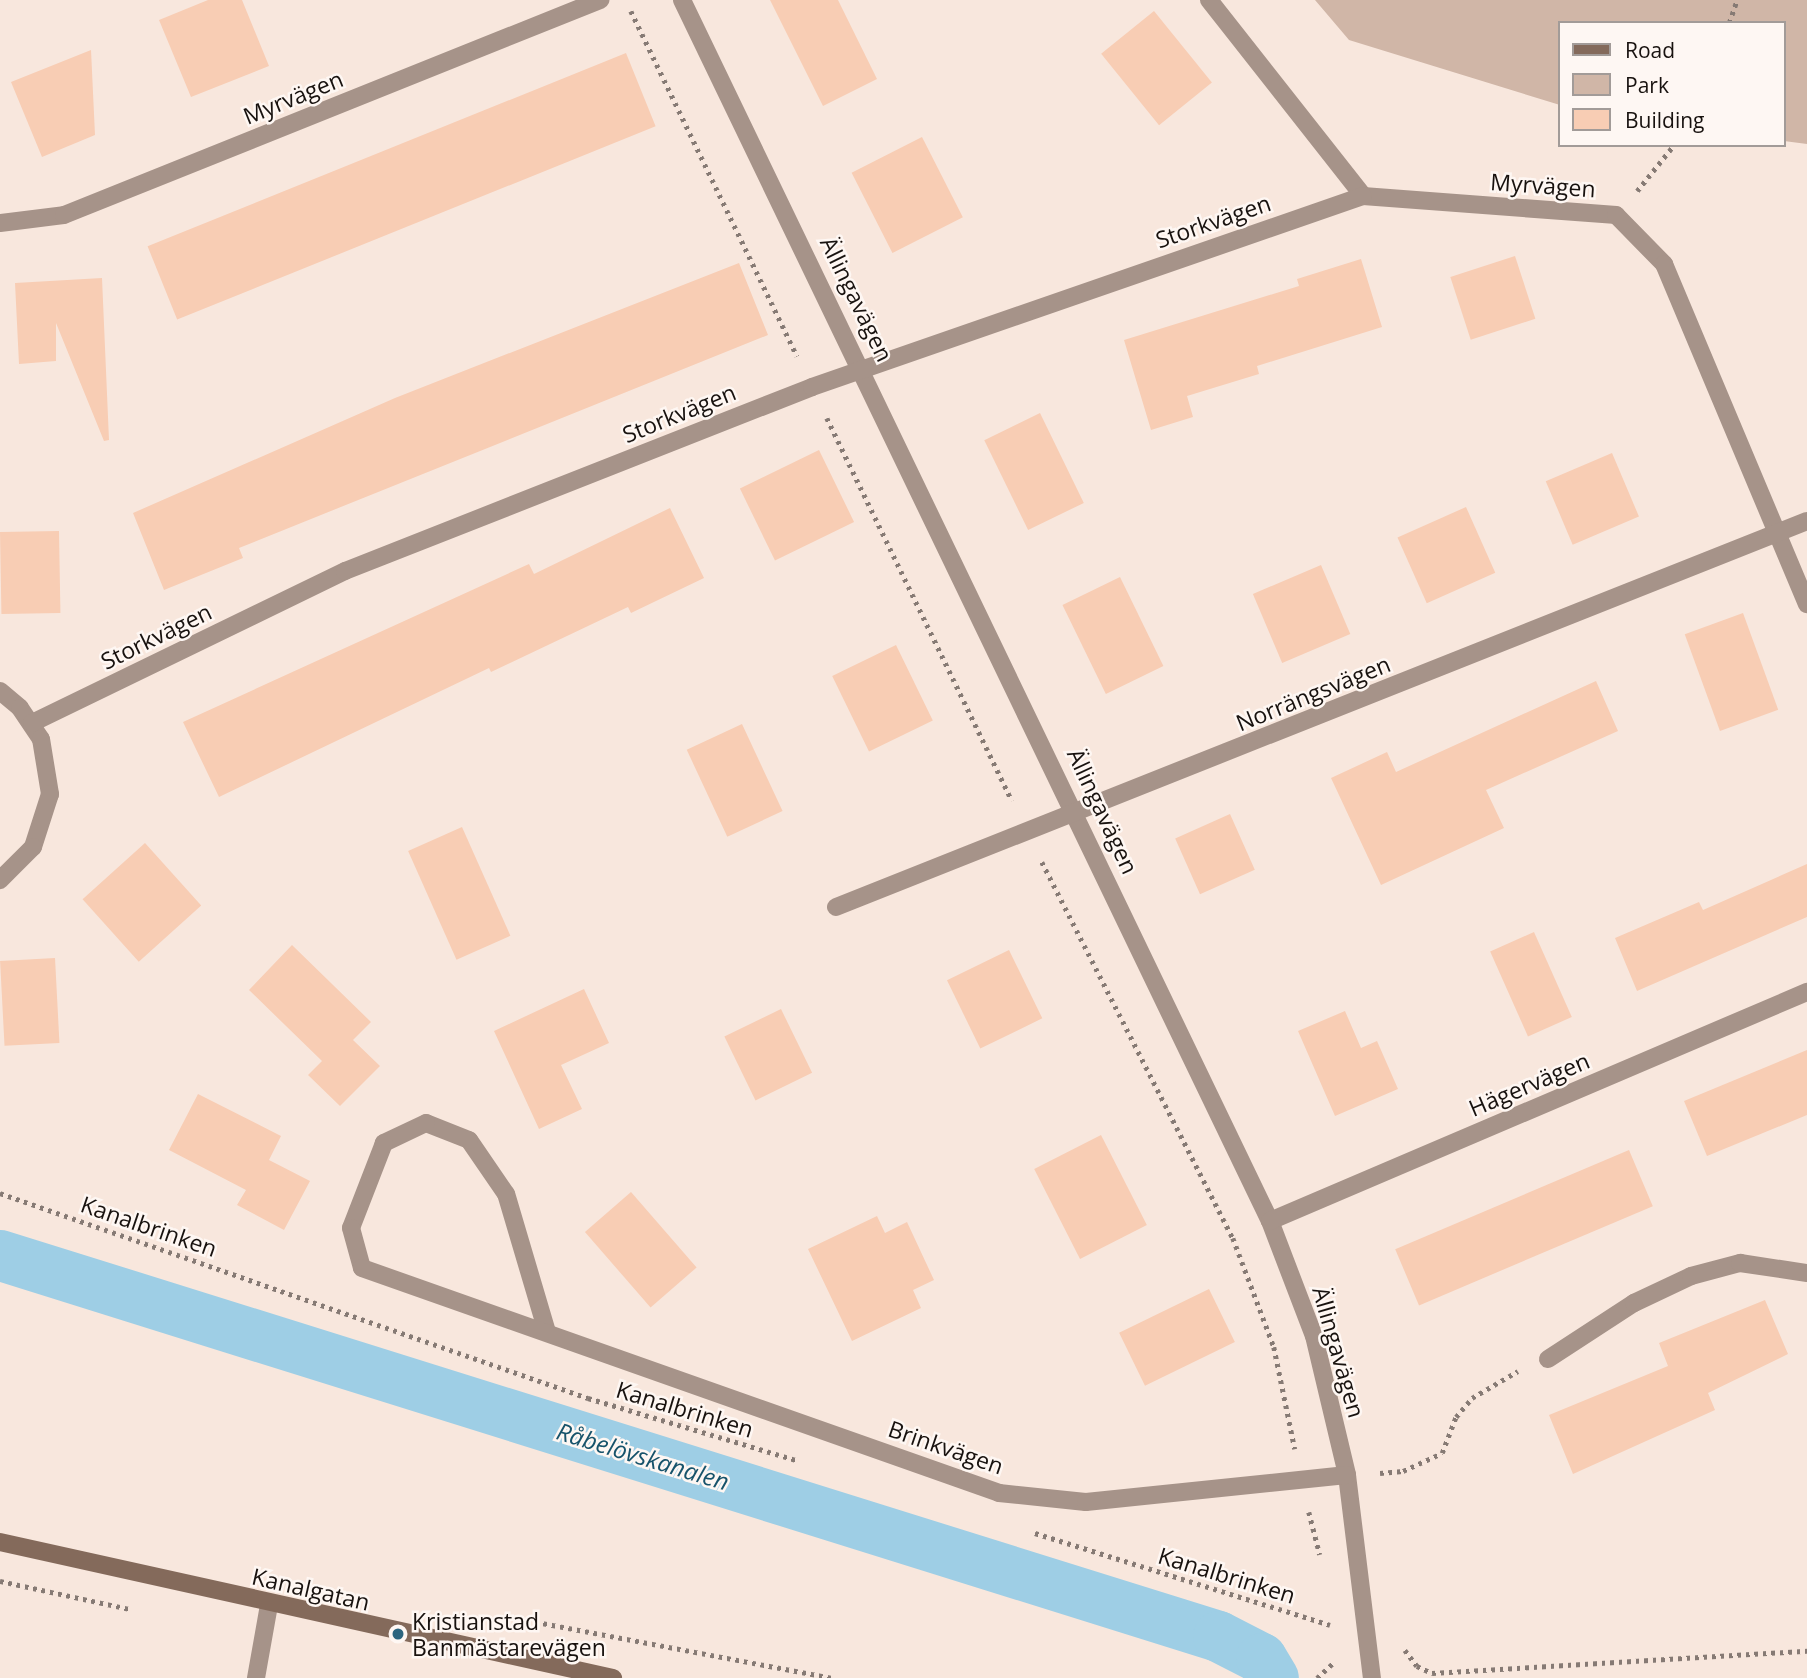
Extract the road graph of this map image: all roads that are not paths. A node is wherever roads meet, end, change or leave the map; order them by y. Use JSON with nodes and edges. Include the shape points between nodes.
{"nodes":[{"id":1,"x":600,"y":0,"type":"edge"},
{"id":2,"x":682,"y":0,"type":"edge"},
{"id":3,"x":1209,"y":0,"type":"edge"},
{"id":4,"x":1363,"y":196,"type":"junction"},
{"id":5,"x":0,"y":223,"type":"edge"},
{"id":6,"x":863,"y":367,"type":"junction"},
{"id":7,"x":1807,"y":521,"type":"edge"},
{"id":8,"x":1779,"y":531,"type":"junction"},
{"id":9,"x":1807,"y":604,"type":"edge"},
{"id":10,"x":0,"y":691,"type":"edge"},
{"id":11,"x":32,"y":723,"type":"junction"},
{"id":12,"x":1077,"y":814,"type":"junction"},
{"id":13,"x":0,"y":880,"type":"edge"},
{"id":14,"x":836,"y":907,"type":"dead end"},
{"id":15,"x":1807,"y":992,"type":"edge"},
{"id":16,"x":1270,"y":1221,"type":"junction"},
{"id":17,"x":1807,"y":1273,"type":"edge"},
{"id":18,"x":547,"y":1332,"type":"junction"},
{"id":19,"x":1548,"y":1359,"type":"road end"},
{"id":20,"x":1347,"y":1475,"type":"junction"},
{"id":21,"x":0,"y":1542,"type":"edge"},
{"id":22,"x":269,"y":1605,"type":"junction"},
{"id":23,"x":256,"y":1678,"type":"edge"},
{"id":24,"x":613,"y":1678,"type":"edge"},
{"id":25,"x":1372,"y":1678,"type":"edge"}],
"edges":[{"from":1,"to":5,"type":"street","name":"Myrvägen","via":[[64,215]]},
{"from":2,"to":6,"type":"street","name":"Ällingavägen"},
{"from":3,"to":4,"type":"street"},
{"from":4,"to":6,"type":"street","name":"Storkvägen"},
{"from":4,"to":8,"type":"street","name":"Myrvägen","via":[[1616,215],[1664,264]]},
{"from":6,"to":11,"type":"street","name":"Storkvägen","via":[[345,571]]},
{"from":6,"to":12,"type":"street","name":"Ällingavägen"},
{"from":7,"to":8,"type":"street","name":"Norrängsvägen"},
{"from":8,"to":9,"type":"street","name":"Myrvägen"},
{"from":8,"to":12,"type":"street","name":"Norrängsvägen"},
{"from":10,"to":11,"type":"street"},
{"from":11,"to":13,"type":"street","via":[[47,757],[47,813],[33,847]]},
{"from":12,"to":14,"type":"street","name":"Norrängsvägen"},
{"from":12,"to":16,"type":"street","name":"Ällingavägen"},
{"from":15,"to":16,"type":"street","name":"Hägervägen"},
{"from":16,"to":20,"type":"street","name":"Ällingavägen","via":[[1314,1336]]},
{"from":17,"to":19,"type":"street","via":[[1740,1263],[1691,1276],[1634,1303]]},
{"from":18,"to":18,"type":"street","name":"Brinkvägen","via":[[362,1268],[351,1228],[384,1143],[426,1123],[469,1140],[506,1194]]},
{"from":18,"to":20,"type":"street","name":"Brinkvägen","via":[[999,1493],[1086,1502]]},
{"from":20,"to":25,"type":"street","name":"Ällingavägen"},
{"from":21,"to":22,"type":"street","name":"Kanalgatan"},
{"from":22,"to":23,"type":"street"},
{"from":22,"to":24,"type":"street","name":"Kanalgatan"}]}
